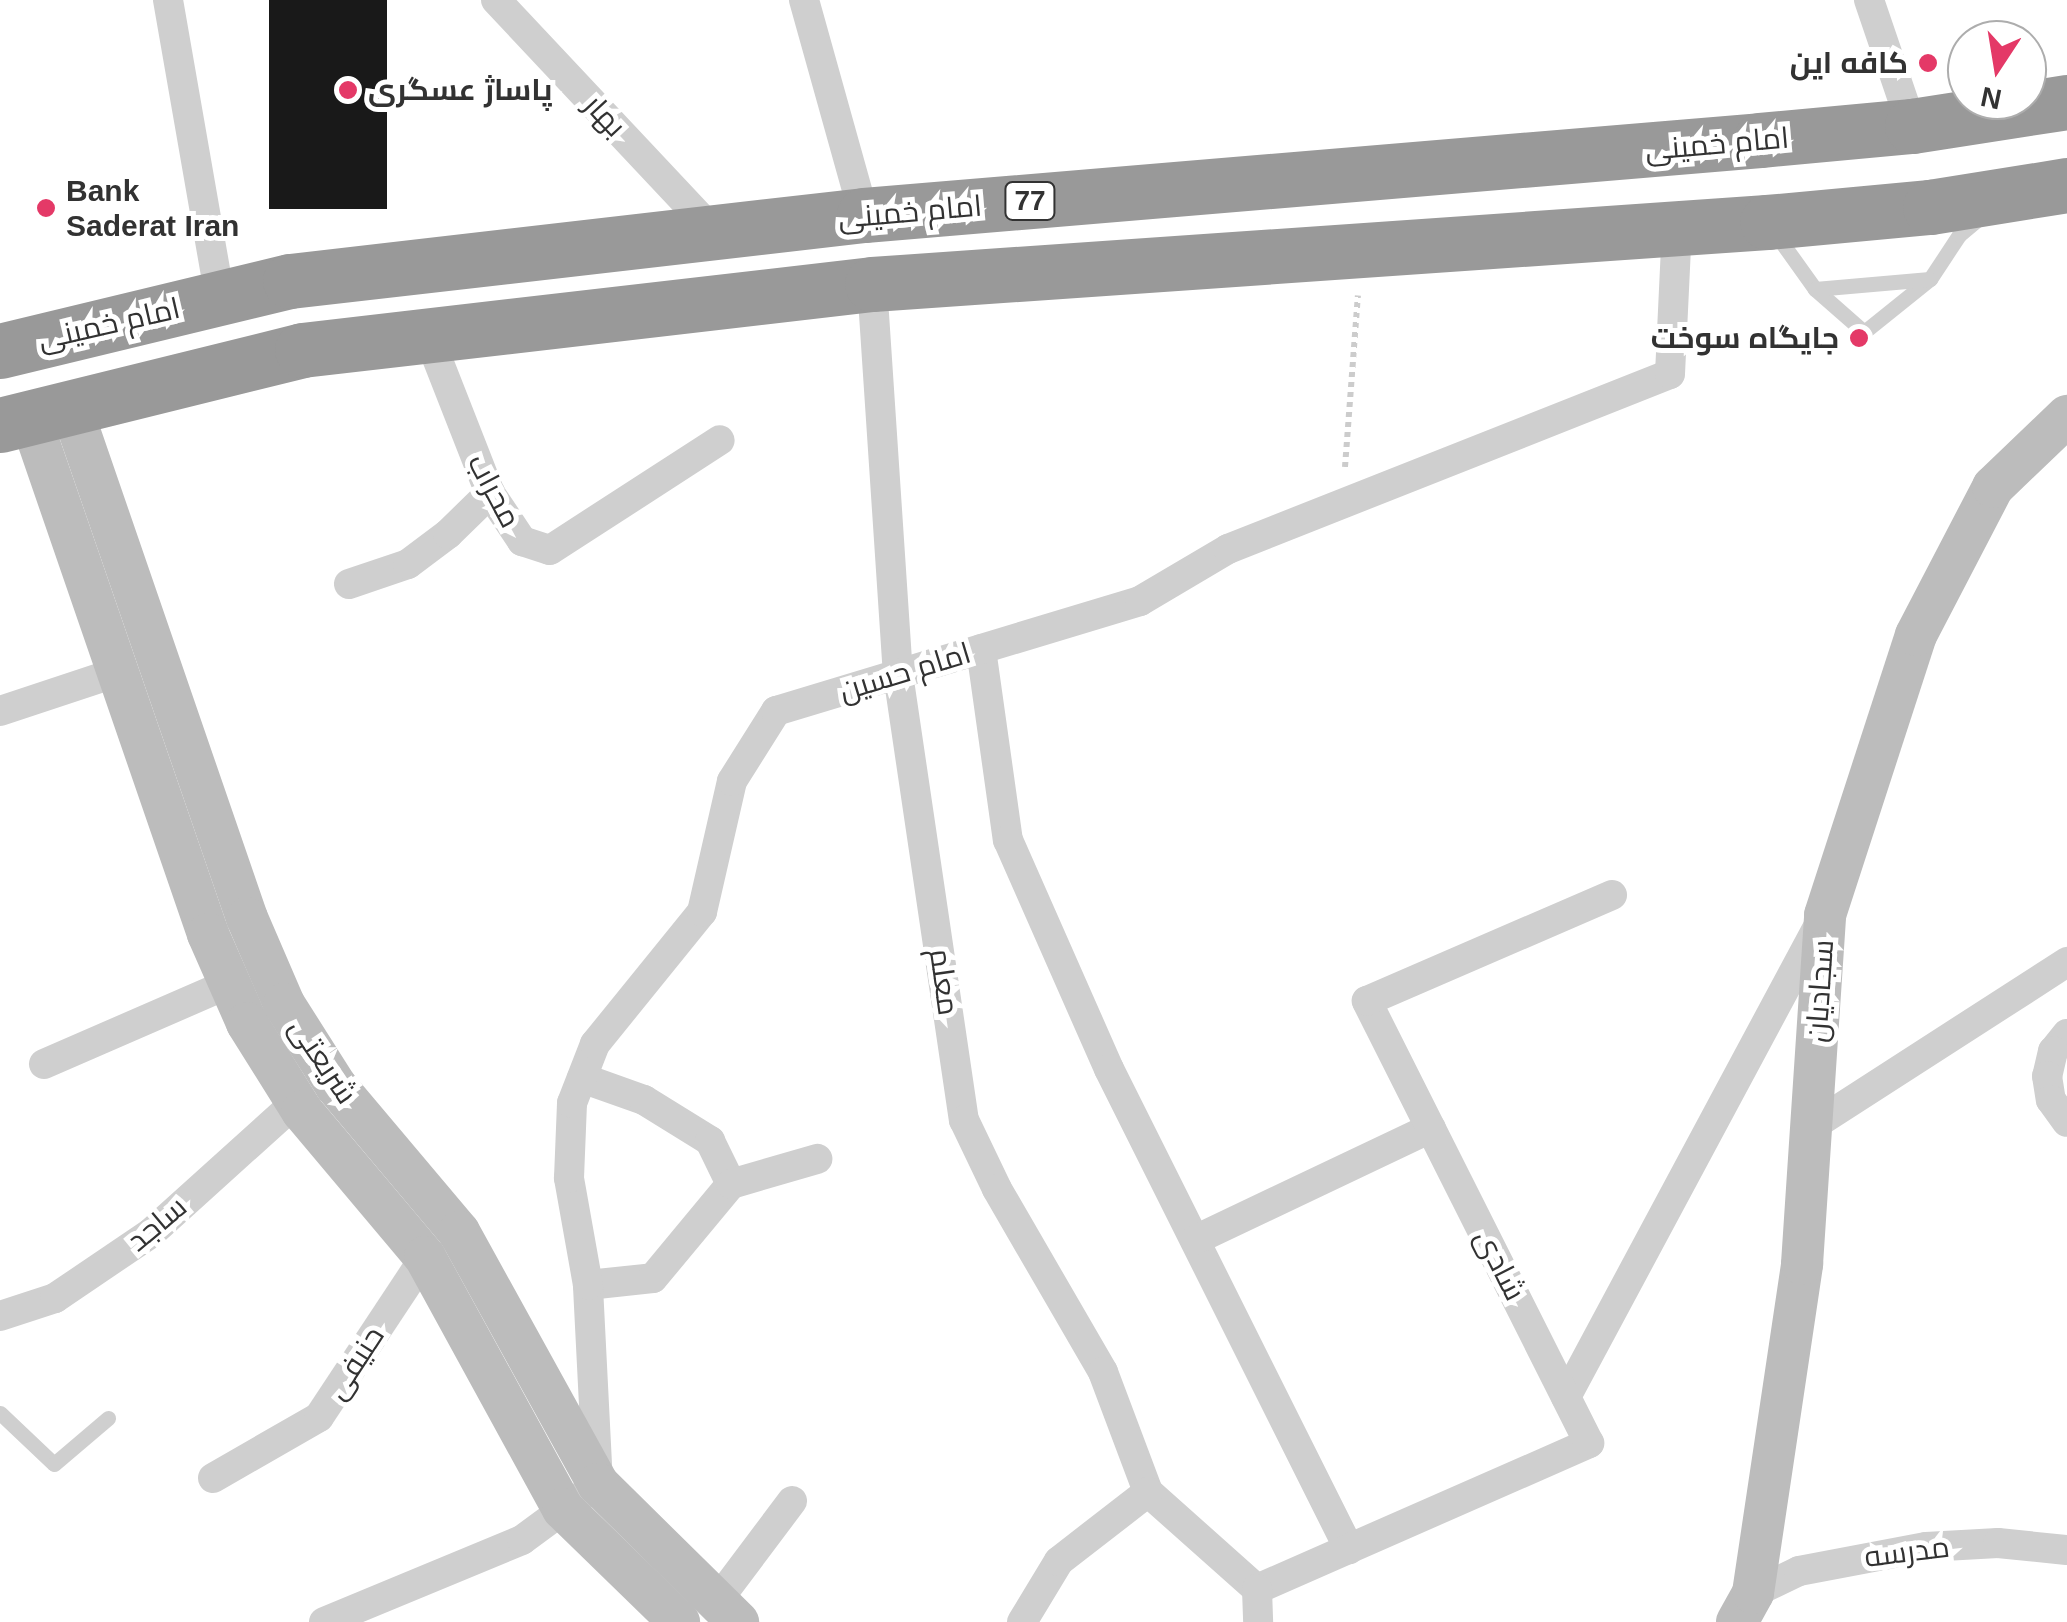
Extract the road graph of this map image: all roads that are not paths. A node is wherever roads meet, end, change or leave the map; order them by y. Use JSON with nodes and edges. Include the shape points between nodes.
{"nodes":[{"id":1,"x":168,"y":0,"type":"edge"},
{"id":2,"x":496,"y":0,"type":"edge"},
{"id":3,"x":804,"y":0,"type":"edge"},
{"id":4,"x":1869,"y":0,"type":"edge"},
{"id":5,"x":2067,"y":102,"type":"edge"},
{"id":6,"x":1912,"y":126,"type":"junction"},
{"id":7,"x":2067,"y":185,"type":"edge"},
{"id":8,"x":2006,"y":195,"type":"junction"},
{"id":9,"x":864,"y":215,"type":"junction"},
{"id":10,"x":1766,"y":222,"type":"junction"},
{"id":11,"x":1677,"y":228,"type":"junction"},
{"id":12,"x":714,"y":232,"type":"junction"},
{"id":13,"x":1930,"y":279,"type":"junction"},
{"id":14,"x":872,"y":284,"type":"junction"},
{"id":15,"x":1815,"y":289,"type":"junction"},
{"id":16,"x":220,"y":298,"type":"junction"},
{"id":17,"x":428,"y":335,"type":"junction"},
{"id":18,"x":0,"y":351,"type":"edge"},
{"id":19,"x":34,"y":416,"type":"edge"},
{"id":20,"x":2067,"y":416,"type":"edge"},
{"id":21,"x":720,"y":440,"type":"dead end"},
{"id":22,"x":90,"y":460,"type":"junction"},
{"id":23,"x":49,"y":473,"type":"junction"},
{"id":24,"x":490,"y":493,"type":"junction"},
{"id":25,"x":349,"y":584,"type":"dead end"},
{"id":26,"x":981,"y":649,"type":"junction"},
{"id":27,"x":118,"y":672,"type":"junction"},
{"id":28,"x":898,"y":674,"type":"junction"},
{"id":29,"x":0,"y":711,"type":"edge"},
{"id":30,"x":1612,"y":896,"type":"dead end"},
{"id":31,"x":1825,"y":915,"type":"junction"},
{"id":32,"x":2067,"y":962,"type":"edge"},
{"id":33,"x":230,"y":983,"type":"junction"},
{"id":34,"x":2067,"y":1034,"type":"edge"},
{"id":35,"x":44,"y":1064,"type":"dead end"},
{"id":36,"x":582,"y":1078,"type":"junction"},
{"id":37,"x":296,"y":1102,"type":"junction"},
{"id":38,"x":2067,"y":1122,"type":"edge"},
{"id":39,"x":1811,"y":1127,"type":"junction"},
{"id":40,"x":1431,"y":1128,"type":"junction"},
{"id":41,"x":817,"y":1159,"type":"dead end"},
{"id":42,"x":731,"y":1184,"type":"junction"},
{"id":43,"x":1194,"y":1240,"type":"junction"},
{"id":44,"x":425,"y":1256,"type":"junction"},
{"id":45,"x":588,"y":1285,"type":"junction"},
{"id":46,"x":0,"y":1316,"type":"edge"},
{"id":47,"x":1566,"y":1396,"type":"junction"},
{"id":48,"x":0,"y":1413,"type":"edge"},
{"id":49,"x":108,"y":1418,"type":"dead end"},
{"id":50,"x":212,"y":1478,"type":"dead end"},
{"id":51,"x":598,"y":1484,"type":"junction"},
{"id":52,"x":1148,"y":1492,"type":"junction"},
{"id":53,"x":792,"y":1500,"type":"dead end"},
{"id":54,"x":564,"y":1509,"type":"junction"},
{"id":55,"x":1348,"y":1548,"type":"junction"},
{"id":56,"x":2067,"y":1550,"type":"edge"},
{"id":57,"x":1257,"y":1589,"type":"junction"},
{"id":58,"x":1745,"y":1608,"type":"edge"},
{"id":59,"x":727,"y":1612,"type":"edge"},
{"id":60,"x":324,"y":1622,"type":"edge"},
{"id":61,"x":679,"y":1622,"type":"edge"},
{"id":62,"x":1022,"y":1622,"type":"edge"},
{"id":63,"x":1258,"y":1622,"type":"edge"}],
"edges":[{"from":1,"to":16,"type":"street"},
{"from":2,"to":12,"type":"street","name":"بهار"},
{"from":3,"to":9,"type":"street"},
{"from":4,"to":6,"type":"street"},
{"from":5,"to":6,"type":"highway","name":"امام خمینی","number":"77"},
{"from":6,"to":9,"type":"highway","name":"امام خمینی","number":"77"},
{"from":7,"to":8,"type":"highway"},
{"from":8,"to":10,"type":"highway"},
{"from":8,"to":13,"type":"lane","via":[[1960,236]]},
{"from":9,"to":12,"type":"highway","name":"امام خمینی","number":"77"},
{"from":10,"to":11,"type":"highway"},
{"from":10,"to":15,"type":"lane"},
{"from":11,"to":14,"type":"highway"},
{"from":11,"to":26,"type":"street","name":"امام حسین","via":[[1670,374],[1228,549],[1140,601]]},
{"from":12,"to":16,"type":"highway","name":"امام خمینی","number":"77","via":[[290,281]]},
{"from":13,"to":15,"type":"lane"},
{"from":13,"to":15,"type":"lane","via":[[1864,332]]},
{"from":14,"to":17,"type":"highway"},
{"from":14,"to":28,"type":"street","name":"معلم"},
{"from":16,"to":18,"type":"highway","name":"امام خمینی","number":"77"},
{"from":17,"to":19,"type":"highway","via":[[302,350]]},
{"from":17,"to":24,"type":"street","name":"محراب"},
{"from":19,"to":22,"type":"street","name":"شریعتی"},
{"from":19,"to":23,"type":"street","name":"شریعتی"},
{"from":20,"to":31,"type":"street","name":"سجادیان","via":[[1993,487],[1916,635]]},
{"from":21,"to":24,"type":"street","name":"محراب","via":[[550,550],[522,541]]},
{"from":22,"to":23,"type":"street"},
{"from":22,"to":51,"type":"street","name":"شریعتی","via":[[247,918],[284,1004],[336,1086],[460,1232]]},
{"from":23,"to":27,"type":"street","name":"شریعتی"},
{"from":24,"to":25,"type":"street","via":[[408,564]]},
{"from":26,"to":28,"type":"street","name":"امام حسین"},
{"from":26,"to":43,"type":"street","via":[[1008,840],[1108,1068]]},
{"from":27,"to":29,"type":"street"},
{"from":27,"to":33,"type":"street","name":"شریعتی"},
{"from":28,"to":36,"type":"street","name":"امام حسین","via":[[776,711],[732,780],[702,912],[595,1044]]},
{"from":28,"to":52,"type":"street","name":"معلم","via":[[964,1120],[1103,1372]]},
{"from":30,"to":40,"type":"street","name":"شادی","via":[[1367,1001]]},
{"from":31,"to":39,"type":"street","name":"سجادیان"},
{"from":31,"to":47,"type":"street"},
{"from":32,"to":39,"type":"street"},
{"from":33,"to":35,"type":"street"},
{"from":33,"to":37,"type":"street","name":"شریعتی"},
{"from":34,"to":38,"type":"street","via":[[2053,1051],[2047,1076]]},
{"from":36,"to":42,"type":"street","via":[[644,1100],[710,1141]]},
{"from":36,"to":45,"type":"street","name":"امام حسین","via":[[572,1104],[569,1178]]},
{"from":37,"to":44,"type":"street","name":"شریعتی"},
{"from":37,"to":46,"type":"street","name":"ساجد","via":[[151,1233],[55,1298]]},
{"from":39,"to":58,"type":"street","name":"سجادیان","via":[[1802,1264]]},
{"from":40,"to":43,"type":"street"},
{"from":40,"to":47,"type":"street","name":"شادی"},
{"from":41,"to":42,"type":"street"},
{"from":42,"to":45,"type":"street","via":[[653,1278]]},
{"from":43,"to":55,"type":"street"},
{"from":44,"to":50,"type":"street","name":"حنیفی","via":[[320,1417]]},
{"from":44,"to":54,"type":"street","name":"شریعتی"},
{"from":45,"to":51,"type":"street","name":"امام حسین"},
{"from":47,"to":55,"type":"street","name":"شادی","via":[[1589,1442]]},
{"from":48,"to":49,"type":"lane","via":[[54,1464]]},
{"from":51,"to":54,"type":"street"},
{"from":51,"to":59,"type":"street","name":"شریعتی"},
{"from":52,"to":57,"type":"street","name":"معلم"},
{"from":52,"to":62,"type":"street","via":[[1059,1560]]},
{"from":53,"to":59,"type":"street"},
{"from":54,"to":60,"type":"street","via":[[522,1540]]},
{"from":54,"to":61,"type":"street","name":"شریعتی"},
{"from":55,"to":57,"type":"street","name":"شادی"},
{"from":56,"to":58,"type":"street","name":"مدرسه","via":[[1998,1543],[1926,1547],[1799,1572]]},
{"from":57,"to":63,"type":"street"}]}
